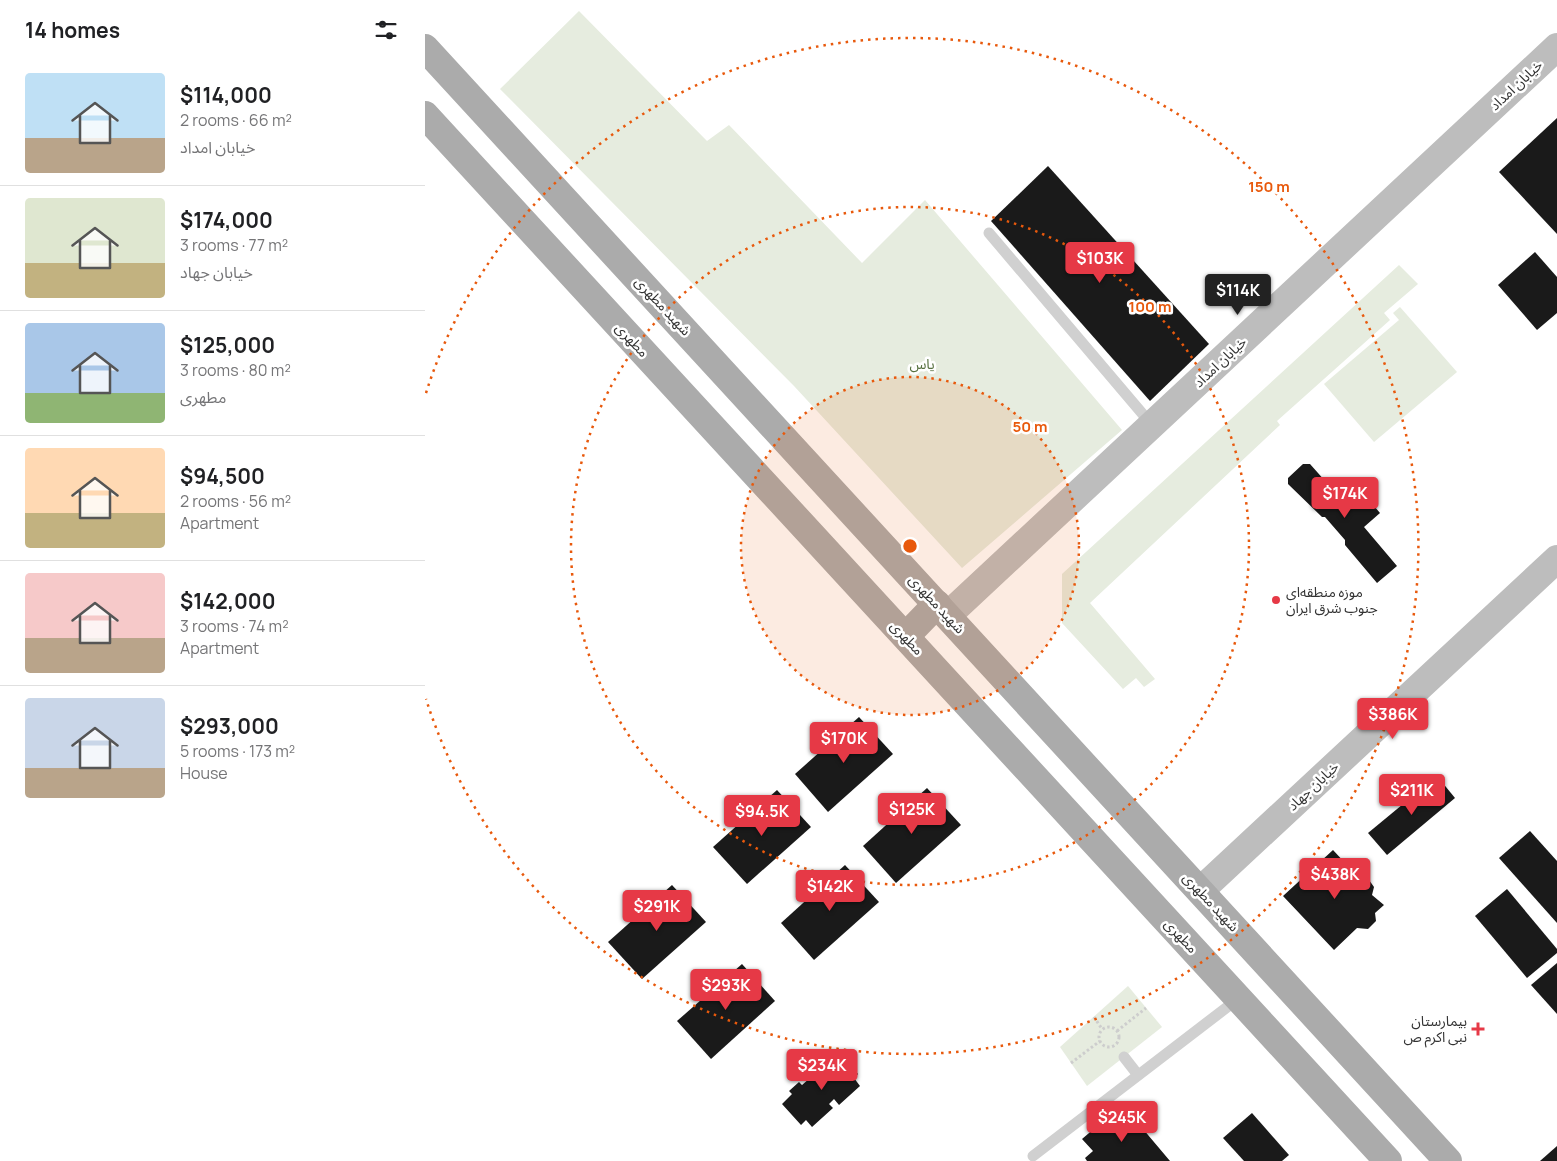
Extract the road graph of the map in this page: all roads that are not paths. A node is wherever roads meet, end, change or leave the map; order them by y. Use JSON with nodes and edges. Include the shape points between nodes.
{"nodes":[{"id":1,"x":1557,"y":47,"type":"edge"},
{"id":2,"x":425,"y":48,"type":"edge"},
{"id":3,"x":425,"y":115,"type":"edge"},
{"id":4,"x":989,"y":233,"type":"dead end"},
{"id":5,"x":1152,"y":425,"type":"junction"},
{"id":6,"x":1557,"y":559,"type":"edge"},
{"id":7,"x":942,"y":610,"type":"junction"},
{"id":8,"x":906,"y":636,"type":"junction"},
{"id":9,"x":1201,"y":890,"type":"junction"},
{"id":10,"x":1239,"y":998,"type":"junction"},
{"id":11,"x":1124,"y":1057,"type":"dead end"},
{"id":12,"x":1138,"y":1075,"type":"junction"},
{"id":13,"x":1033,"y":1156,"type":"dead end"},
{"id":14,"x":1388,"y":1161,"type":"edge"},
{"id":15,"x":1448,"y":1161,"type":"edge"}],
"edges":[{"from":1,"to":5,"type":"street","name":"خیابان امداد"},
{"from":2,"to":7,"type":"main road","name":"شهید مطهری"},
{"from":3,"to":8,"type":"main road","name":"مطهری"},
{"from":4,"to":5,"type":"lane"},
{"from":5,"to":7,"type":"street","name":"خیابان امداد"},
{"from":6,"to":9,"type":"street","name":"خیابان جهاد"},
{"from":7,"to":8,"type":"main road"},
{"from":7,"to":9,"type":"main road","name":"شهید مطهری"},
{"from":8,"to":10,"type":"main road","name":"مطهری"},
{"from":9,"to":15,"type":"main road","name":"شهید مطهری"},
{"from":10,"to":12,"type":"lane"},
{"from":10,"to":14,"type":"main road","name":"مطهری"},
{"from":11,"to":12,"type":"lane"},
{"from":12,"to":13,"type":"lane"}]}
